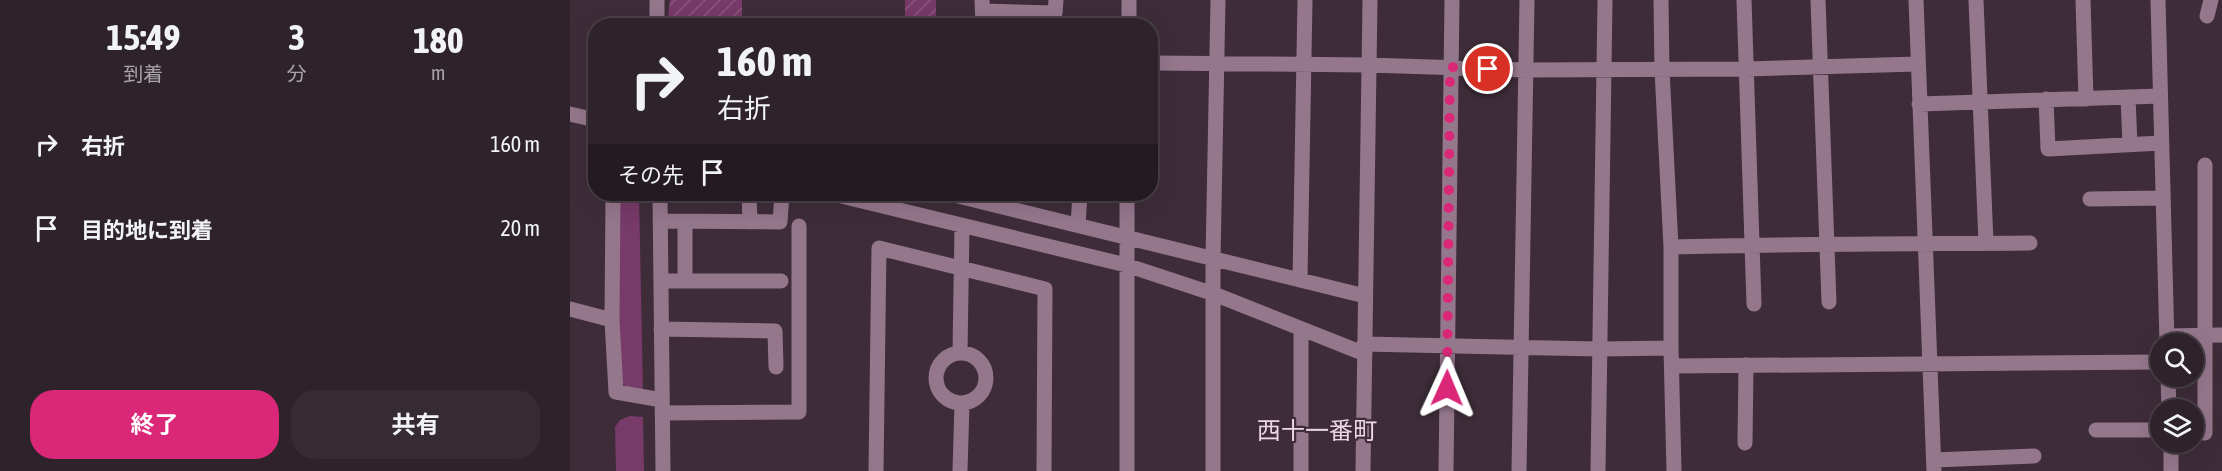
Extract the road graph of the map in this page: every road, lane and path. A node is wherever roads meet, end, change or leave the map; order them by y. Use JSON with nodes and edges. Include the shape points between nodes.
{"nodes":[{"id":1,"x":657,"y":0,"type":"edge"},
{"id":2,"x":1056,"y":0,"type":"edge"},
{"id":3,"x":1130,"y":0,"type":"edge"},
{"id":4,"x":1218,"y":0,"type":"edge"},
{"id":5,"x":1305,"y":0,"type":"edge"},
{"id":6,"x":1370,"y":0,"type":"edge"},
{"id":7,"x":1452,"y":0,"type":"edge"},
{"id":8,"x":1527,"y":0,"type":"edge"},
{"id":9,"x":1605,"y":0,"type":"edge"},
{"id":10,"x":1661,"y":0,"type":"edge"},
{"id":11,"x":1744,"y":0,"type":"edge"},
{"id":12,"x":1818,"y":0,"type":"edge"},
{"id":13,"x":1916,"y":0,"type":"edge"},
{"id":14,"x":1976,"y":0,"type":"edge"},
{"id":15,"x":2083,"y":0,"type":"edge"},
{"id":16,"x":2158,"y":0,"type":"edge"},
{"id":17,"x":2211,"y":0,"type":"edge"},
{"id":18,"x":983,"y":12,"type":"edge"},
{"id":19,"x":2207,"y":16,"type":"dead end"},
{"id":20,"x":657,"y":18,"type":"edge"},
{"id":21,"x":1129,"y":18,"type":"edge"},
{"id":22,"x":1158,"y":63,"type":"edge"},
{"id":23,"x":1217,"y":64,"type":"junction"},
{"id":24,"x":1917,"y":64,"type":"junction"},
{"id":25,"x":1304,"y":65,"type":"junction"},
{"id":26,"x":1368,"y":65,"type":"junction"},
{"id":27,"x":1820,"y":66,"type":"junction"},
{"id":28,"x":1450,"y":67,"type":"junction"},
{"id":29,"x":1746,"y":69,"type":"junction"},
{"id":30,"x":1526,"y":70,"type":"junction"},
{"id":31,"x":1604,"y":70,"type":"junction"},
{"id":32,"x":1662,"y":70,"type":"junction"},
{"id":33,"x":2160,"y":96,"type":"junction"},
{"id":34,"x":2128,"y":98,"type":"junction"},
{"id":35,"x":2046,"y":99,"type":"junction"},
{"id":36,"x":2086,"y":99,"type":"junction"},
{"id":37,"x":1979,"y":101,"type":"junction"},
{"id":38,"x":1919,"y":104,"type":"junction"},
{"id":39,"x":570,"y":114,"type":"edge"},
{"id":40,"x":588,"y":118,"type":"edge"},
{"id":41,"x":2161,"y":143,"type":"junction"},
{"id":42,"x":2130,"y":145,"type":"junction"},
{"id":43,"x":2205,"y":165,"type":"dead end"},
{"id":44,"x":2163,"y":198,"type":"junction"},
{"id":45,"x":2090,"y":199,"type":"dead end"},
{"id":46,"x":613,"y":201,"type":"edge"},
{"id":47,"x":660,"y":201,"type":"edge"},
{"id":48,"x":749,"y":201,"type":"edge"},
{"id":49,"x":782,"y":201,"type":"edge"},
{"id":50,"x":861,"y":201,"type":"edge"},
{"id":51,"x":984,"y":201,"type":"edge"},
{"id":52,"x":994,"y":201,"type":"edge"},
{"id":53,"x":1080,"y":201,"type":"edge"},
{"id":54,"x":1127,"y":201,"type":"edge"},
{"id":55,"x":660,"y":221,"type":"junction"},
{"id":56,"x":685,"y":222,"type":"junction"},
{"id":57,"x":750,"y":222,"type":"junction"},
{"id":58,"x":1078,"y":225,"type":"junction"},
{"id":59,"x":799,"y":226,"type":"dead end"},
{"id":60,"x":962,"y":226,"type":"junction"},
{"id":61,"x":983,"y":231,"type":"junction"},
{"id":62,"x":1127,"y":236,"type":"junction"},
{"id":63,"x":1827,"y":243,"type":"junction"},
{"id":64,"x":1986,"y":243,"type":"junction"},
{"id":65,"x":2030,"y":243,"type":"dead end"},
{"id":66,"x":1752,"y":245,"type":"junction"},
{"id":67,"x":1926,"y":245,"type":"junction"},
{"id":68,"x":1671,"y":248,"type":"junction"},
{"id":69,"x":1214,"y":258,"type":"junction"},
{"id":70,"x":1126,"y":266,"type":"junction"},
{"id":71,"x":963,"y":268,"type":"junction"},
{"id":72,"x":1300,"y":279,"type":"junction"},
{"id":73,"x":661,"y":280,"type":"junction"},
{"id":74,"x":685,"y":281,"type":"junction"},
{"id":75,"x":781,"y":282,"type":"dead end"},
{"id":76,"x":1214,"y":294,"type":"junction"},
{"id":77,"x":1365,"y":296,"type":"junction"},
{"id":78,"x":1829,"y":302,"type":"dead end"},
{"id":79,"x":1754,"y":304,"type":"dead end"},
{"id":80,"x":570,"y":309,"type":"edge"},
{"id":81,"x":612,"y":320,"type":"junction"},
{"id":82,"x":661,"y":329,"type":"junction"},
{"id":83,"x":1301,"y":330,"type":"junction"},
{"id":84,"x":2167,"y":333,"type":"edge"},
{"id":85,"x":2205,"y":335,"type":"junction"},
{"id":86,"x":2222,"y":335,"type":"edge"},
{"id":87,"x":1448,"y":346,"type":"junction"},
{"id":88,"x":1521,"y":347,"type":"junction"},
{"id":89,"x":1671,"y":348,"type":"junction"},
{"id":90,"x":1364,"y":349,"type":"junction"},
{"id":91,"x":1599,"y":350,"type":"junction"},
{"id":92,"x":960,"y":352,"type":"junction"},
{"id":93,"x":2150,"y":362,"type":"edge"},
{"id":94,"x":1930,"y":364,"type":"junction"},
{"id":95,"x":1746,"y":365,"type":"junction"},
{"id":96,"x":1672,"y":366,"type":"junction"},
{"id":97,"x":776,"y":367,"type":"dead end"},
{"id":98,"x":962,"y":404,"type":"junction"},
{"id":99,"x":662,"y":406,"type":"junction"},
{"id":100,"x":2096,"y":430,"type":"dead end"},
{"id":101,"x":2150,"y":430,"type":"edge"},
{"id":102,"x":2204,"y":433,"type":"edge"},
{"id":103,"x":1745,"y":443,"type":"dead end"},
{"id":104,"x":2170,"y":453,"type":"edge"},
{"id":105,"x":2034,"y":456,"type":"dead end"},
{"id":106,"x":1934,"y":466,"type":"edge"},
{"id":107,"x":663,"y":471,"type":"edge"},
{"id":108,"x":876,"y":471,"type":"edge"},
{"id":109,"x":960,"y":471,"type":"edge"},
{"id":110,"x":1044,"y":471,"type":"edge"},
{"id":111,"x":1126,"y":471,"type":"edge"},
{"id":112,"x":1213,"y":471,"type":"edge"},
{"id":113,"x":1301,"y":471,"type":"edge"},
{"id":114,"x":1363,"y":471,"type":"edge"},
{"id":115,"x":1446,"y":471,"type":"edge"},
{"id":116,"x":1519,"y":471,"type":"edge"},
{"id":117,"x":1598,"y":471,"type":"edge"},
{"id":118,"x":1674,"y":471,"type":"edge"},
{"id":119,"x":2171,"y":471,"type":"edge"}],
"edges":[{"from":1,"to":20,"type":"street"},
{"from":2,"to":18,"type":"street","via":[[1055,13]]},
{"from":3,"to":21,"type":"street"},
{"from":4,"to":23,"type":"street"},
{"from":5,"to":25,"type":"street"},
{"from":6,"to":26,"type":"street"},
{"from":7,"to":28,"type":"street"},
{"from":8,"to":30,"type":"street"},
{"from":9,"to":31,"type":"street"},
{"from":10,"to":32,"type":"street"},
{"from":11,"to":29,"type":"street"},
{"from":12,"to":27,"type":"street"},
{"from":13,"to":24,"type":"street"},
{"from":14,"to":37,"type":"street"},
{"from":15,"to":36,"type":"street"},
{"from":16,"to":33,"type":"street"},
{"from":17,"to":19,"type":"street"},
{"from":22,"to":23,"type":"street"},
{"from":23,"to":25,"type":"street"},
{"from":23,"to":69,"type":"street"},
{"from":24,"to":27,"type":"street"},
{"from":24,"to":38,"type":"street"},
{"from":25,"to":26,"type":"street"},
{"from":25,"to":72,"type":"street"},
{"from":26,"to":28,"type":"street"},
{"from":26,"to":77,"type":"street"},
{"from":27,"to":29,"type":"street"},
{"from":27,"to":63,"type":"street"},
{"from":28,"to":30,"type":"street"},
{"from":28,"to":87,"type":"street"},
{"from":29,"to":32,"type":"street"},
{"from":29,"to":66,"type":"street"},
{"from":30,"to":31,"type":"street"},
{"from":30,"to":88,"type":"street"},
{"from":31,"to":32,"type":"street"},
{"from":31,"to":91,"type":"street"},
{"from":32,"to":68,"type":"street"},
{"from":33,"to":34,"type":"street"},
{"from":33,"to":41,"type":"street"},
{"from":34,"to":36,"type":"street"},
{"from":34,"to":42,"type":"street"},
{"from":35,"to":36,"type":"street"},
{"from":35,"to":37,"type":"street"},
{"from":35,"to":42,"type":"street","via":[[2048,149]]},
{"from":37,"to":38,"type":"street"},
{"from":37,"to":64,"type":"street"},
{"from":38,"to":67,"type":"street"},
{"from":39,"to":40,"type":"street"},
{"from":41,"to":42,"type":"street"},
{"from":41,"to":44,"type":"street"},
{"from":43,"to":85,"type":"street"},
{"from":44,"to":45,"type":"street"},
{"from":44,"to":84,"type":"street"},
{"from":46,"to":81,"type":"street"},
{"from":47,"to":55,"type":"street"},
{"from":48,"to":57,"type":"street"},
{"from":49,"to":57,"type":"street","via":[[780,222]]},
{"from":50,"to":60,"type":"street"},
{"from":51,"to":61,"type":"street"},
{"from":52,"to":58,"type":"street"},
{"from":53,"to":58,"type":"street"},
{"from":54,"to":62,"type":"street"},
{"from":55,"to":56,"type":"street"},
{"from":55,"to":73,"type":"street"},
{"from":56,"to":57,"type":"street"},
{"from":56,"to":74,"type":"street"},
{"from":58,"to":62,"type":"street"},
{"from":59,"to":99,"type":"street","via":[[799,412]]},
{"from":60,"to":61,"type":"street"},
{"from":60,"to":71,"type":"street"},
{"from":61,"to":70,"type":"street"},
{"from":62,"to":69,"type":"street"},
{"from":62,"to":70,"type":"street"},
{"from":63,"to":66,"type":"street"},
{"from":63,"to":67,"type":"street"},
{"from":63,"to":78,"type":"street"},
{"from":64,"to":65,"type":"street"},
{"from":64,"to":67,"type":"street"},
{"from":66,"to":68,"type":"street"},
{"from":66,"to":79,"type":"street"},
{"from":67,"to":94,"type":"street"},
{"from":68,"to":89,"type":"street"},
{"from":69,"to":72,"type":"street"},
{"from":69,"to":76,"type":"street"},
{"from":70,"to":76,"type":"street"},
{"from":70,"to":111,"type":"street"},
{"from":71,"to":92,"type":"street"},
{"from":71,"to":108,"type":"street","via":[[879,248]]},
{"from":71,"to":110,"type":"street","via":[[1045,289]]},
{"from":72,"to":77,"type":"street"},
{"from":73,"to":74,"type":"street"},
{"from":73,"to":82,"type":"street"},
{"from":74,"to":75,"type":"street"},
{"from":76,"to":83,"type":"street"},
{"from":76,"to":112,"type":"street"},
{"from":77,"to":90,"type":"street"},
{"from":80,"to":81,"type":"street"},
{"from":81,"to":99,"type":"street","via":[[616,392]]},
{"from":82,"to":97,"type":"street","via":[[776,331]]},
{"from":82,"to":99,"type":"street"},
{"from":83,"to":90,"type":"street"},
{"from":83,"to":113,"type":"street"},
{"from":85,"to":86,"type":"street"},
{"from":85,"to":102,"type":"street"},
{"from":87,"to":88,"type":"street"},
{"from":87,"to":90,"type":"street"},
{"from":87,"to":115,"type":"street"},
{"from":88,"to":91,"type":"street"},
{"from":88,"to":116,"type":"street"},
{"from":89,"to":91,"type":"street"},
{"from":89,"to":96,"type":"street"},
{"from":90,"to":114,"type":"street"},
{"from":91,"to":117,"type":"street"},
{"from":92,"to":98,"type":"street","via":[[976,358],[986,372],[978,397]]},
{"from":92,"to":98,"type":"street","via":[[939,364],[935,379],[947,400]]},
{"from":93,"to":94,"type":"street"},
{"from":94,"to":95,"type":"street"},
{"from":94,"to":106,"type":"street"},
{"from":95,"to":96,"type":"street"},
{"from":95,"to":103,"type":"street"},
{"from":96,"to":118,"type":"street"},
{"from":98,"to":109,"type":"street"},
{"from":99,"to":107,"type":"street"},
{"from":100,"to":101,"type":"street"},
{"from":104,"to":119,"type":"street"},
{"from":105,"to":106,"type":"street"}]}
